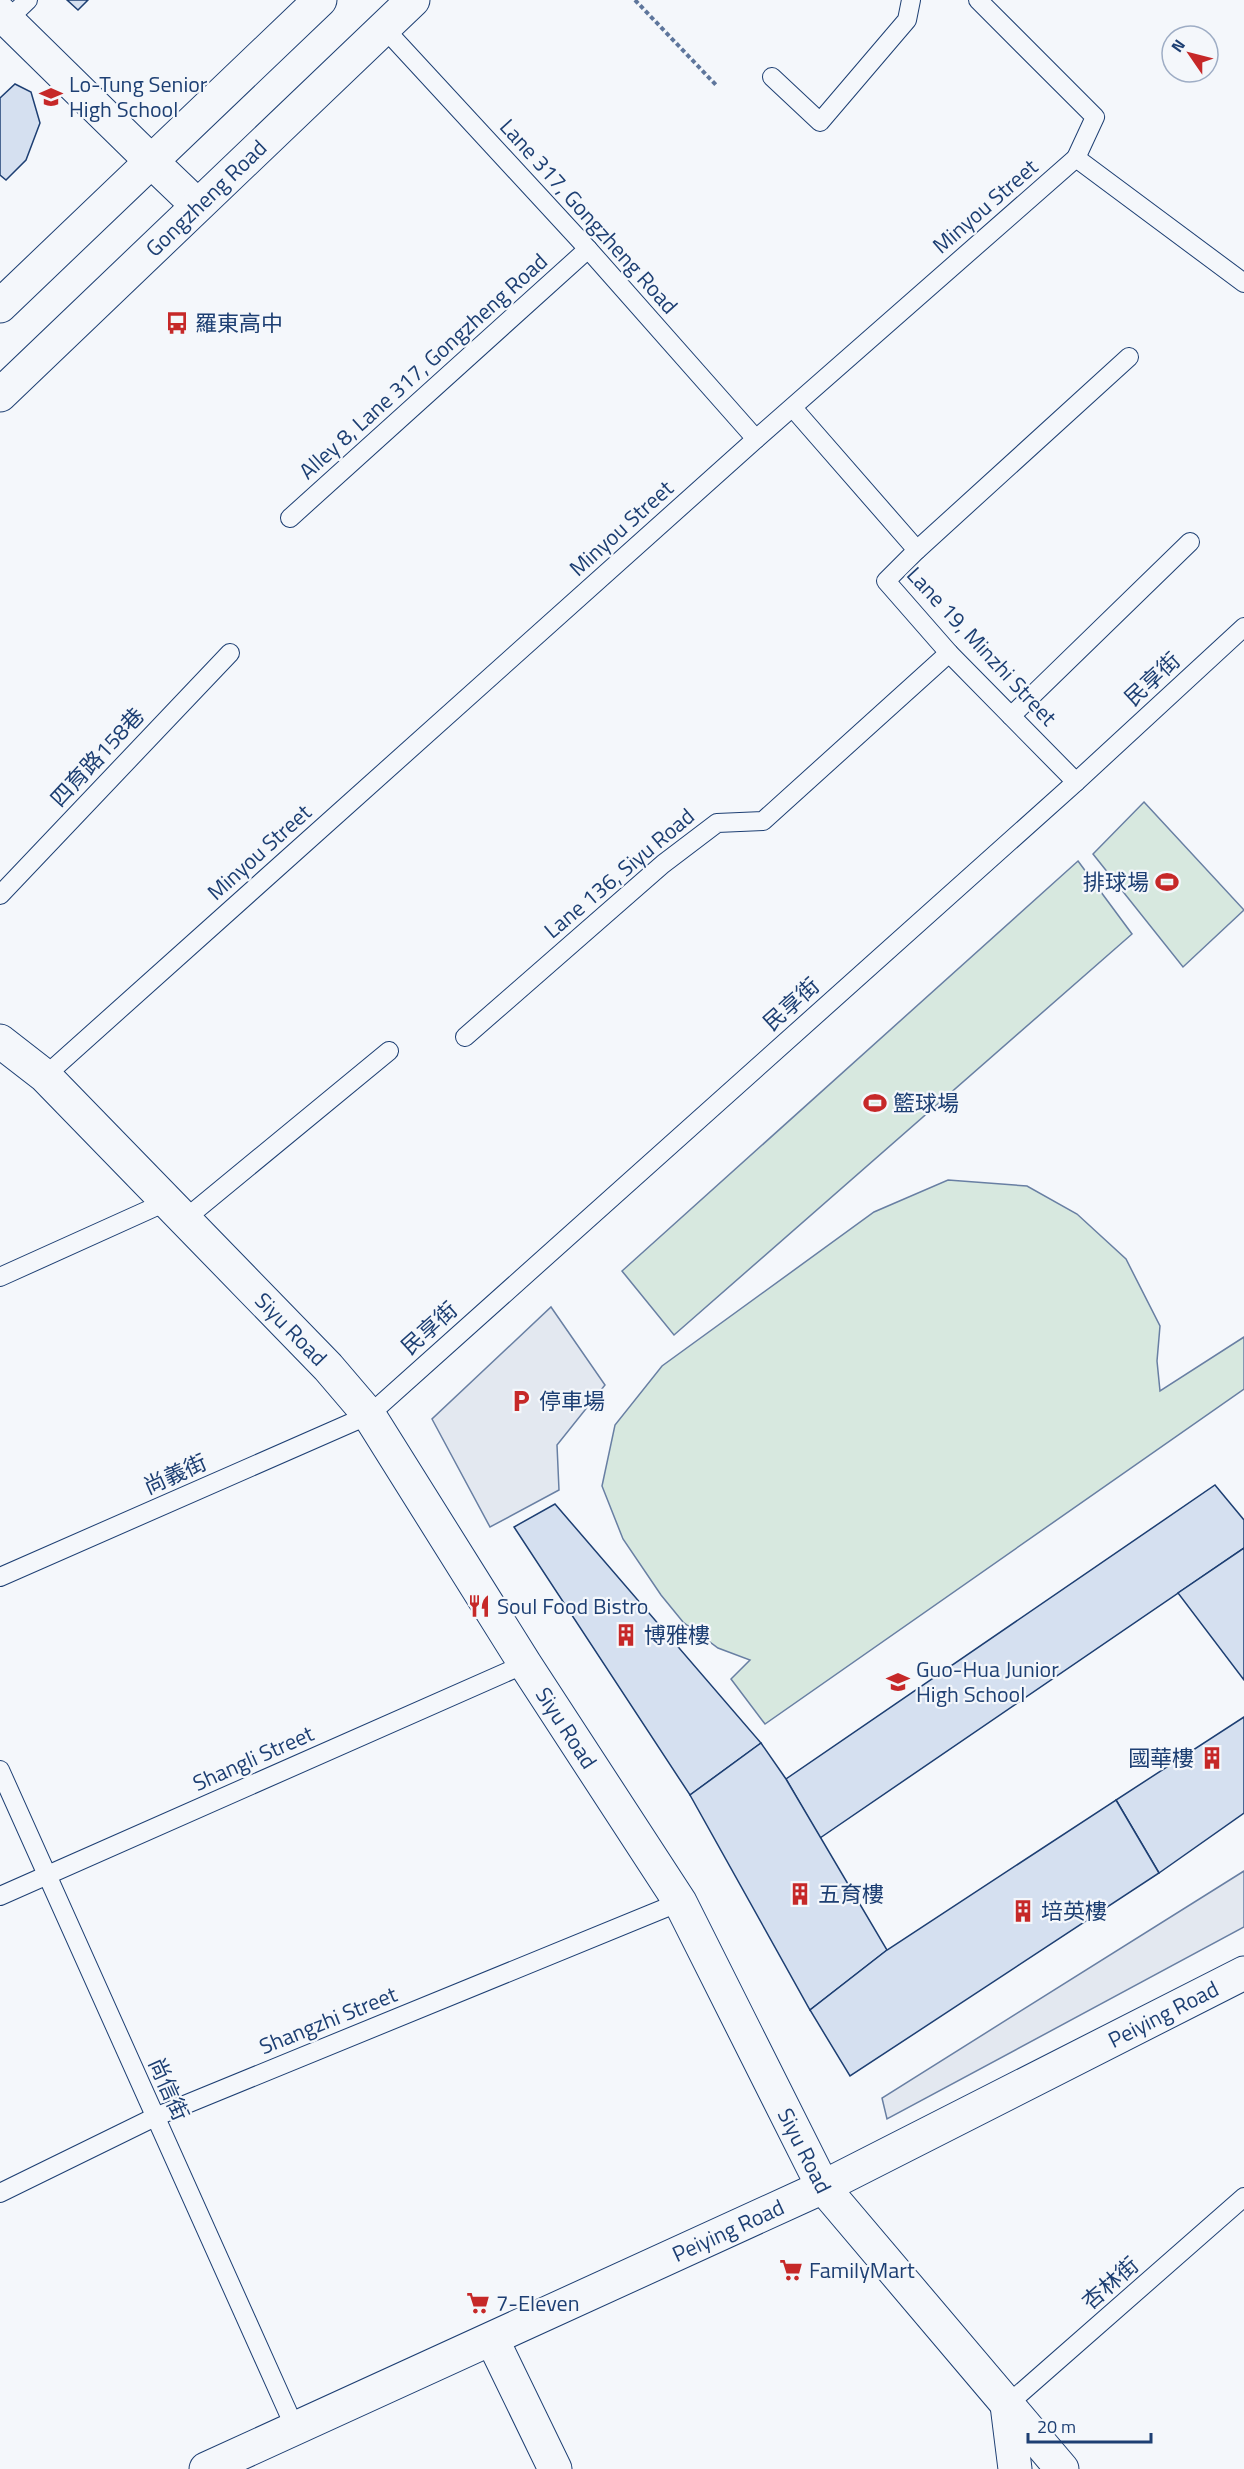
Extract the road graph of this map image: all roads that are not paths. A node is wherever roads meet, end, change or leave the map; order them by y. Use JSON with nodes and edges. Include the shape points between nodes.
{"nodes":[{"id":1,"x":320,"y":0,"type":"edge"},
{"id":2,"x":413,"y":0,"type":"edge"},
{"id":3,"x":911,"y":0,"type":"edge"},
{"id":4,"x":978,"y":0,"type":"edge"},
{"id":5,"x":9,"y":15,"type":"edge"},
{"id":6,"x":384,"y":28,"type":"junction"},
{"id":7,"x":772,"y":77,"type":"dead end"},
{"id":8,"x":1076,"y":158,"type":"junction"},
{"id":9,"x":151,"y":161,"type":"junction"},
{"id":10,"x":197,"y":205,"type":"junction"},
{"id":11,"x":588,"y":249,"type":"junction"},
{"id":12,"x":1244,"y":283,"type":"edge"},
{"id":13,"x":0,"y":306,"type":"edge"},
{"id":14,"x":1129,"y":357,"type":"dead end"},
{"id":15,"x":0,"y":395,"type":"edge"},
{"id":16,"x":793,"y":408,"type":"junction"},
{"id":17,"x":756,"y":439,"type":"junction"},
{"id":18,"x":290,"y":519,"type":"dead end"},
{"id":19,"x":1190,"y":542,"type":"dead end"},
{"id":20,"x":917,"y":550,"type":"junction"},
{"id":21,"x":1244,"y":627,"type":"edge"},
{"id":22,"x":230,"y":652,"type":"dead end"},
{"id":23,"x":949,"y":653,"type":"junction"},
{"id":24,"x":1011,"y":716,"type":"junction"},
{"id":25,"x":1076,"y":782,"type":"junction"},
{"id":26,"x":0,"y":895,"type":"edge"},
{"id":27,"x":465,"y":1037,"type":"dead end"},
{"id":28,"x":0,"y":1041,"type":"edge"},
{"id":29,"x":389,"y":1051,"type":"dead end"},
{"id":30,"x":45,"y":1076,"type":"junction"},
{"id":31,"x":176,"y":1211,"type":"junction"},
{"id":32,"x":0,"y":1277,"type":"edge"},
{"id":33,"x":369,"y":1415,"type":"junction"},
{"id":34,"x":0,"y":1577,"type":"edge"},
{"id":35,"x":525,"y":1664,"type":"junction"},
{"id":36,"x":0,"y":1770,"type":"edge"},
{"id":37,"x":47,"y":1875,"type":"junction"},
{"id":38,"x":0,"y":1896,"type":"edge"},
{"id":39,"x":680,"y":1902,"type":"junction"},
{"id":40,"x":1244,"y":1973,"type":"edge"},
{"id":41,"x":155,"y":2117,"type":"junction"},
{"id":42,"x":823,"y":2187,"type":"junction"},
{"id":43,"x":0,"y":2193,"type":"edge"},
{"id":44,"x":1244,"y":2197,"type":"edge"},
{"id":45,"x":492,"y":2339,"type":"junction"},
{"id":46,"x":1007,"y":2405,"type":"junction"},
{"id":47,"x":295,"y":2428,"type":"junction"},
{"id":48,"x":206,"y":2469,"type":"edge"},
{"id":49,"x":555,"y":2469,"type":"edge"},
{"id":50,"x":1015,"y":2469,"type":"edge"},
{"id":51,"x":1062,"y":2469,"type":"edge"}],
"edges":[{"from":1,"to":9,"type":"street"},
{"from":2,"to":6,"type":"street","name":"Gongzheng Road"},
{"from":3,"to":7,"type":"lane","via":[[908,20],[820,122]]},
{"from":4,"to":8,"type":"lane","via":[[1095,117]]},
{"from":5,"to":9,"type":"street"},
{"from":6,"to":10,"type":"street","name":"Gongzheng Road"},
{"from":6,"to":11,"type":"lane","name":"Lane 317, Gongzheng Road"},
{"from":8,"to":12,"type":"lane"},
{"from":8,"to":16,"type":"lane","name":"Minyou Street"},
{"from":9,"to":10,"type":"street"},
{"from":9,"to":13,"type":"street"},
{"from":10,"to":15,"type":"street","name":"Gongzheng Road"},
{"from":11,"to":17,"type":"lane","name":"Lane 317, Gongzheng Road"},
{"from":11,"to":18,"type":"lane","name":"Alley 8, Lane 317, Gongzheng Road"},
{"from":14,"to":20,"type":"lane"},
{"from":16,"to":17,"type":"lane","name":"Minyou Street"},
{"from":16,"to":20,"type":"lane","name":"Lane 19, Minzhi Street"},
{"from":17,"to":30,"type":"lane","name":"Minyou Street"},
{"from":19,"to":24,"type":"lane"},
{"from":20,"to":23,"type":"lane","name":"Lane 19, Minzhi Street","via":[[886,581]]},
{"from":21,"to":25,"type":"lane","name":"民享街"},
{"from":22,"to":26,"type":"lane","name":"四育路158巷"},
{"from":23,"to":24,"type":"lane","name":"Lane 19, Minzhi Street"},
{"from":23,"to":27,"type":"lane","name":"Lane 136, Siyu Road","via":[[763,821],[717,823],[663,864]]},
{"from":24,"to":25,"type":"lane","name":"Lane 19, Minzhi Street"},
{"from":25,"to":33,"type":"lane","name":"民享街"},
{"from":28,"to":30,"type":"street","name":"Siyu Road"},
{"from":29,"to":31,"type":"lane"},
{"from":30,"to":31,"type":"street","name":"Siyu Road"},
{"from":31,"to":32,"type":"lane"},
{"from":31,"to":33,"type":"street","name":"Siyu Road","via":[[328,1367]]},
{"from":33,"to":34,"type":"lane","name":"尚義街"},
{"from":33,"to":35,"type":"street","name":"Siyu Road"},
{"from":35,"to":37,"type":"lane","name":"Shangli Street"},
{"from":35,"to":39,"type":"street","name":"Siyu Road"},
{"from":36,"to":37,"type":"lane","name":"尚信街"},
{"from":37,"to":38,"type":"lane","name":"Shangli Street"},
{"from":37,"to":41,"type":"lane","name":"尚信街"},
{"from":39,"to":41,"type":"lane","name":"Shangzhi Street"},
{"from":39,"to":42,"type":"street","name":"Siyu Road"},
{"from":40,"to":42,"type":"street","name":"Peiying Road"},
{"from":41,"to":43,"type":"lane","name":"Shangzhi Street"},
{"from":41,"to":47,"type":"lane","name":"尚信街"},
{"from":42,"to":45,"type":"street","name":"Peiying Road"},
{"from":42,"to":46,"type":"street","name":"Siyu Road"},
{"from":44,"to":46,"type":"lane","name":"杏林街"},
{"from":45,"to":47,"type":"street","name":"Peiying Road"},
{"from":45,"to":49,"type":"street"},
{"from":46,"to":50,"type":"street"},
{"from":46,"to":51,"type":"street","name":"Siyu Road"},
{"from":47,"to":48,"type":"street","name":"Peiying Road"}]}
